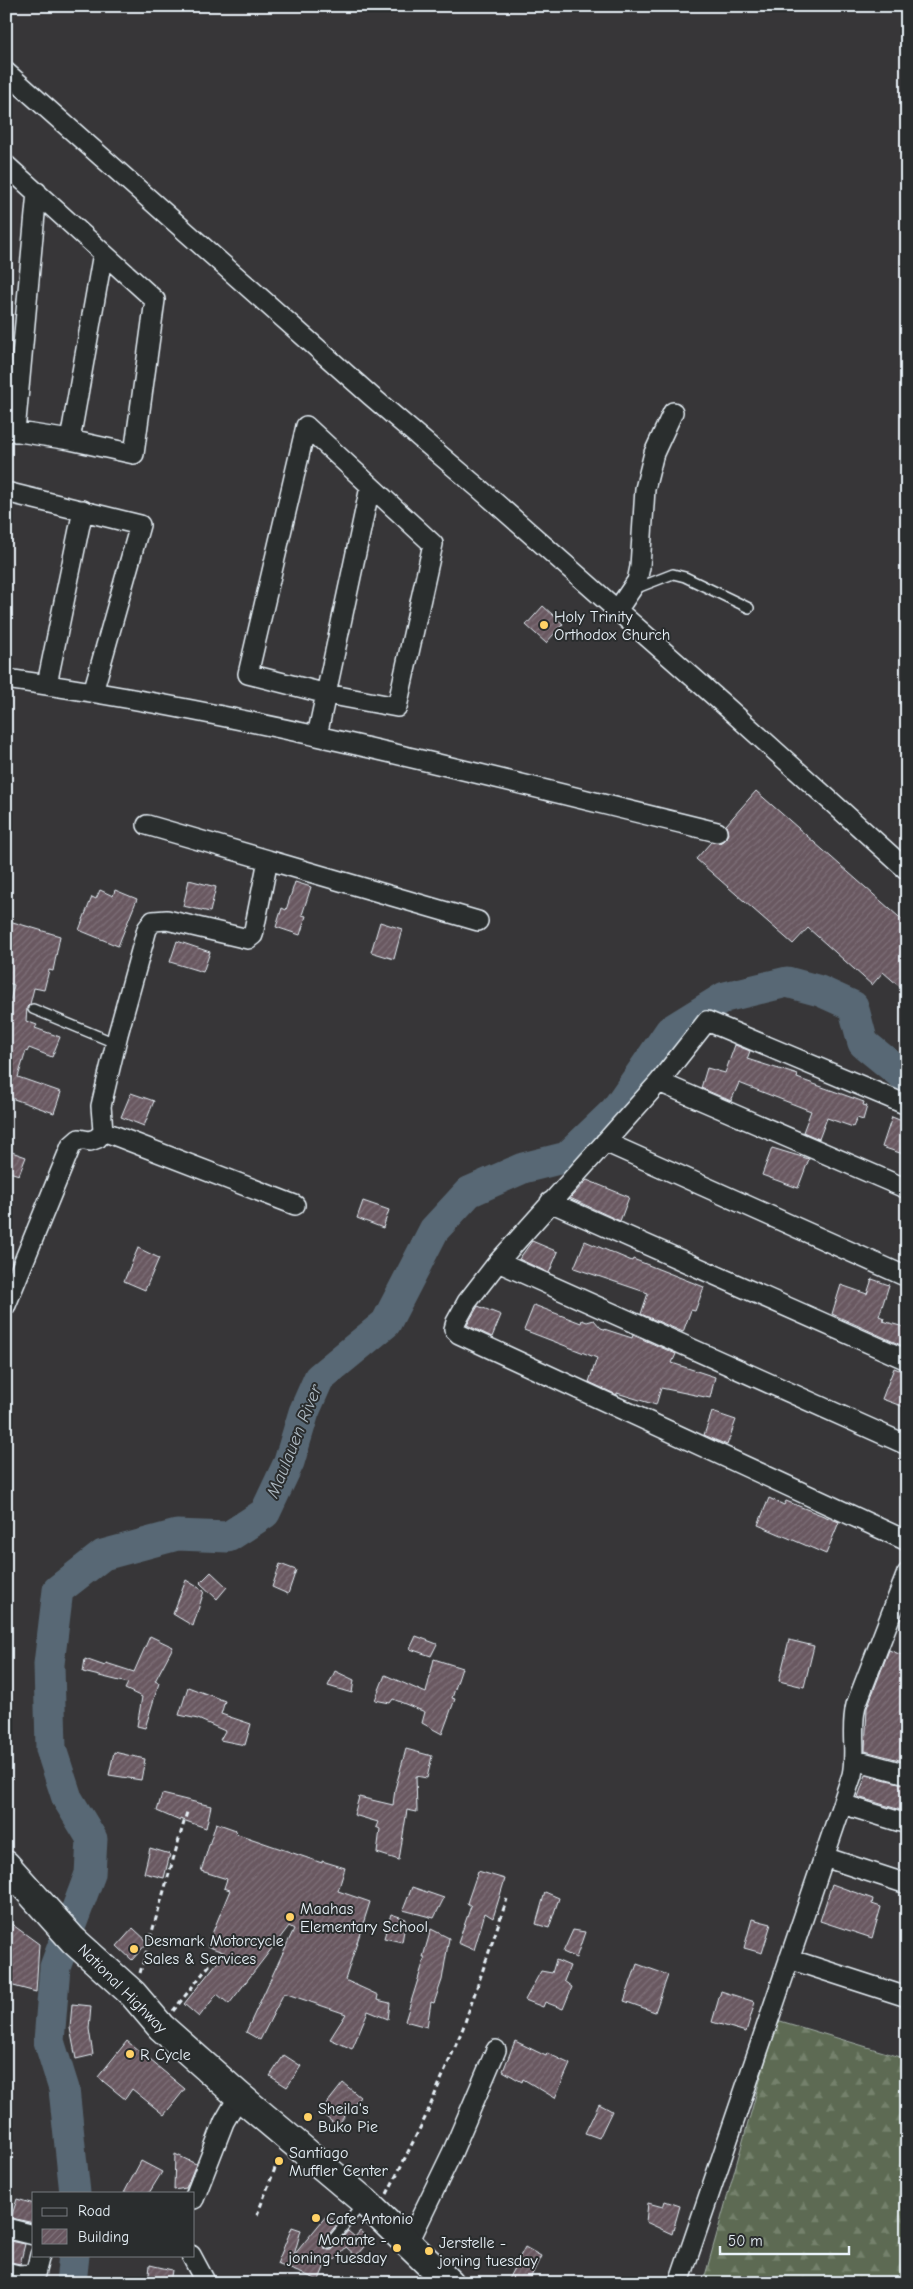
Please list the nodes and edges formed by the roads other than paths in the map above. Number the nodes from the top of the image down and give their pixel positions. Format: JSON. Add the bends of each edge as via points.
{"nodes":[{"id":1,"x":6,"y":72,"type":"edge"},
{"id":2,"x":6,"y":165,"type":"edge"},
{"id":3,"x":37,"y":192,"type":"junction"},
{"id":4,"x":103,"y":253,"type":"junction"},
{"id":5,"x":673,"y":412,"type":"dead end"},
{"id":6,"x":11,"y":431,"type":"edge"},
{"id":7,"x":70,"y":440,"type":"junction"},
{"id":8,"x":370,"y":487,"type":"junction"},
{"id":9,"x":6,"y":492,"type":"edge"},
{"id":10,"x":83,"y":510,"type":"junction"},
{"id":11,"x":632,"y":591,"type":"junction"},
{"id":12,"x":748,"y":608,"type":"dead end"},
{"id":13,"x":616,"y":612,"type":"junction"},
{"id":14,"x":6,"y":679,"type":"edge"},
{"id":15,"x":47,"y":684,"type":"junction"},
{"id":16,"x":93,"y":692,"type":"junction"},
{"id":17,"x":327,"y":694,"type":"junction"},
{"id":18,"x":317,"y":736,"type":"junction"},
{"id":19,"x":147,"y":825,"type":"dead end"},
{"id":20,"x":717,"y":832,"type":"dead end"},
{"id":21,"x":268,"y":860,"type":"junction"},
{"id":22,"x":907,"y":870,"type":"edge"},
{"id":23,"x":478,"y":921,"type":"dead end"},
{"id":24,"x":33,"y":1009,"type":"dead end"},
{"id":25,"x":115,"y":1043,"type":"junction"},
{"id":26,"x":659,"y":1082,"type":"junction"},
{"id":27,"x":907,"y":1105,"type":"edge"},
{"id":28,"x":102,"y":1131,"type":"junction"},
{"id":29,"x":605,"y":1142,"type":"junction"},
{"id":30,"x":907,"y":1189,"type":"edge"},
{"id":31,"x":550,"y":1202,"type":"junction"},
{"id":32,"x":295,"y":1205,"type":"dead end"},
{"id":33,"x":498,"y":1262,"type":"junction"},
{"id":34,"x":907,"y":1277,"type":"edge"},
{"id":35,"x":6,"y":1305,"type":"edge"},
{"id":36,"x":907,"y":1360,"type":"edge"},
{"id":37,"x":907,"y":1446,"type":"edge"},
{"id":38,"x":907,"y":1541,"type":"edge"},
{"id":39,"x":907,"y":1573,"type":"edge"},
{"id":40,"x":855,"y":1760,"type":"junction"},
{"id":41,"x":907,"y":1774,"type":"edge"},
{"id":42,"x":842,"y":1804,"type":"junction"},
{"id":43,"x":907,"y":1824,"type":"edge"},
{"id":44,"x":824,"y":1857,"type":"junction"},
{"id":45,"x":6,"y":1865,"type":"edge"},
{"id":46,"x":907,"y":1884,"type":"edge"},
{"id":47,"x":789,"y":1959,"type":"junction"},
{"id":48,"x":907,"y":1997,"type":"edge"},
{"id":49,"x":496,"y":2050,"type":"dead end"},
{"id":50,"x":239,"y":2096,"type":"junction"},
{"id":51,"x":195,"y":2196,"type":"edge"},
{"id":52,"x":370,"y":2207,"type":"junction"},
{"id":53,"x":6,"y":2228,"type":"edge"},
{"id":54,"x":32,"y":2234,"type":"edge"},
{"id":55,"x":329,"y":2244,"type":"dead end"},
{"id":56,"x":408,"y":2244,"type":"junction"},
{"id":57,"x":40,"y":2256,"type":"edge"},
{"id":58,"x":192,"y":2256,"type":"edge"},
{"id":59,"x":6,"y":2272,"type":"edge"},
{"id":60,"x":445,"y":2282,"type":"edge"},
{"id":61,"x":206,"y":2283,"type":"edge"},
{"id":62,"x":679,"y":2283,"type":"edge"}],
"edges":[{"from":1,"to":13,"type":"street"},
{"from":2,"to":3,"type":"street"},
{"from":3,"to":4,"type":"street"},
{"from":3,"to":6,"type":"street"},
{"from":4,"to":7,"type":"street"},
{"from":4,"to":7,"type":"street","via":[[155,300],[134,454]]},
{"from":5,"to":11,"type":"street","via":[[654,453],[645,489],[640,567]]},
{"from":6,"to":7,"type":"street"},
{"from":8,"to":17,"type":"street"},
{"from":8,"to":17,"type":"street","via":[[433,544],[397,707]]},
{"from":8,"to":17,"type":"street","via":[[306,426],[248,674]]},
{"from":9,"to":10,"type":"street"},
{"from":10,"to":15,"type":"street"},
{"from":10,"to":16,"type":"street","via":[[140,525]]},
{"from":11,"to":12,"type":"lane","via":[[673,574]]},
{"from":11,"to":13,"type":"street"},
{"from":13,"to":22,"type":"street"},
{"from":14,"to":15,"type":"street"},
{"from":15,"to":16,"type":"street"},
{"from":16,"to":18,"type":"street"},
{"from":17,"to":18,"type":"street"},
{"from":18,"to":20,"type":"street"},
{"from":19,"to":21,"type":"street"},
{"from":21,"to":23,"type":"street"},
{"from":21,"to":25,"type":"street","via":[[253,935],[248,939],[154,920],[147,929]]},
{"from":24,"to":25,"type":"lane"},
{"from":25,"to":28,"type":"street","via":[[101,1106]]},
{"from":26,"to":27,"type":"street","via":[[707,1021]]},
{"from":26,"to":29,"type":"street"},
{"from":26,"to":30,"type":"street"},
{"from":28,"to":32,"type":"street"},
{"from":28,"to":35,"type":"street","via":[[98,1138],[90,1141],[79,1139],[71,1146]]},
{"from":29,"to":31,"type":"street"},
{"from":29,"to":34,"type":"street"},
{"from":31,"to":33,"type":"street"},
{"from":31,"to":36,"type":"street"},
{"from":33,"to":37,"type":"street"},
{"from":33,"to":38,"type":"street","via":[[456,1322],[454,1329],[459,1334]]},
{"from":39,"to":40,"type":"street","via":[[856,1705],[852,1732]]},
{"from":40,"to":41,"type":"street"},
{"from":40,"to":42,"type":"street"},
{"from":42,"to":43,"type":"street"},
{"from":42,"to":44,"type":"street"},
{"from":44,"to":46,"type":"street"},
{"from":44,"to":47,"type":"street"},
{"from":45,"to":50,"type":"main road","name":"National Highway","via":[[73,1940],[133,1994],[161,2027]]},
{"from":47,"to":48,"type":"street"},
{"from":47,"to":62,"type":"street"},
{"from":49,"to":56,"type":"street"},
{"from":50,"to":51,"type":"street","via":[[224,2122]]},
{"from":50,"to":52,"type":"main road","name":"National Highway"},
{"from":52,"to":55,"type":"lane"},
{"from":52,"to":56,"type":"main road","name":"National Highway"},
{"from":53,"to":54,"type":"street"},
{"from":56,"to":60,"type":"main road","name":"National Highway"},
{"from":57,"to":59,"type":"street","via":[[35,2274]]},
{"from":58,"to":61,"type":"street"}]}
